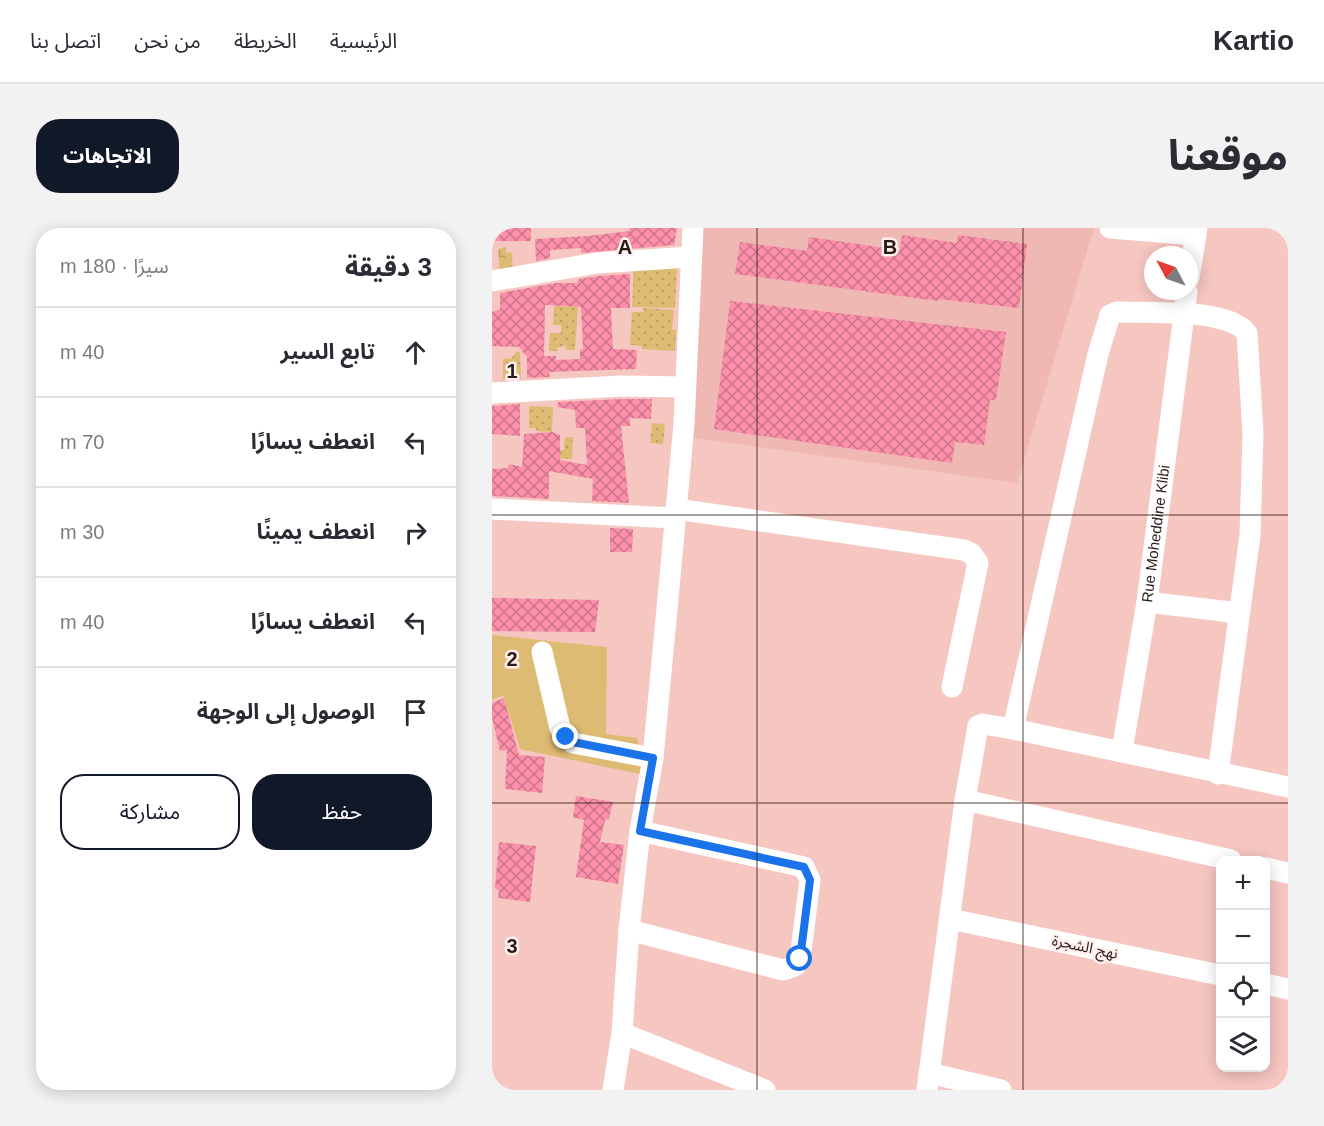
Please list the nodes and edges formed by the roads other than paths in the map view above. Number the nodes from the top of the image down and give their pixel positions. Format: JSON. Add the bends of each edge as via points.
{"nodes":[{"id":1,"x":693,"y":228,"type":"edge"},
{"id":2,"x":1110,"y":228,"type":"edge"},
{"id":3,"x":1196,"y":232,"type":"edge"},
{"id":4,"x":691,"y":257,"type":"junction"},
{"id":5,"x":492,"y":281,"type":"edge"},
{"id":6,"x":1185,"y":300,"type":"edge"},
{"id":7,"x":1183,"y":314,"type":"junction"},
{"id":8,"x":685,"y":387,"type":"junction"},
{"id":9,"x":492,"y":393,"type":"edge"},
{"id":10,"x":492,"y":509,"type":"edge"},
{"id":11,"x":676,"y":514,"type":"junction"},
{"id":12,"x":1147,"y":602,"type":"junction"},
{"id":13,"x":1239,"y":613,"type":"junction"},
{"id":14,"x":542,"y":652,"type":"dead end"},
{"id":15,"x":952,"y":687,"type":"dead end"},
{"id":16,"x":1013,"y":729,"type":"junction"},
{"id":17,"x":1122,"y":751,"type":"junction"},
{"id":18,"x":653,"y":758,"type":"junction"},
{"id":19,"x":1218,"y":774,"type":"junction"},
{"id":20,"x":1288,"y":787,"type":"edge"},
{"id":21,"x":965,"y":800,"type":"junction"},
{"id":22,"x":640,"y":831,"type":"junction"},
{"id":23,"x":1216,"y":858,"type":"edge"},
{"id":24,"x":1270,"y":869,"type":"edge"},
{"id":25,"x":1288,"y":873,"type":"edge"},
{"id":26,"x":950,"y":919,"type":"junction"},
{"id":27,"x":629,"y":930,"type":"junction"},
{"id":28,"x":1216,"y":974,"type":"edge"},
{"id":29,"x":1270,"y":985,"type":"edge"},
{"id":30,"x":1288,"y":989,"type":"edge"},
{"id":31,"x":622,"y":1034,"type":"junction"},
{"id":32,"x":928,"y":1082,"type":"edge"},
{"id":33,"x":612,"y":1090,"type":"edge"},
{"id":34,"x":765,"y":1090,"type":"edge"},
{"id":35,"x":1001,"y":1090,"type":"edge"}],
"edges":[{"from":1,"to":4,"type":"street"},
{"from":2,"to":3,"type":"street"},
{"from":4,"to":5,"type":"street","via":[[597,263]]},
{"from":4,"to":8,"type":"street"},
{"from":6,"to":7,"type":"street","name":"Rue Moheddine Klibi"},
{"from":7,"to":12,"type":"street","name":"Rue Moheddine Klibi"},
{"from":7,"to":13,"type":"street","via":[[1225,320],[1240,325],[1247,333],[1252,506]]},
{"from":7,"to":16,"type":"street","via":[[1110,315]]},
{"from":8,"to":9,"type":"street"},
{"from":8,"to":11,"type":"street"},
{"from":10,"to":11,"type":"street"},
{"from":11,"to":15,"type":"street","via":[[972,554],[978,563]]},
{"from":11,"to":18,"type":"street"},
{"from":12,"to":13,"type":"street"},
{"from":12,"to":17,"type":"street","name":"Rue Moheddine Klibi"},
{"from":13,"to":19,"type":"street"},
{"from":14,"to":18,"type":"street","via":[[560,728],[566,737],[573,742]]},
{"from":16,"to":17,"type":"street"},
{"from":16,"to":21,"type":"street","via":[[983,723],[976,729]]},
{"from":17,"to":19,"type":"street"},
{"from":18,"to":22,"type":"street"},
{"from":19,"to":20,"type":"street"},
{"from":21,"to":23,"type":"street"},
{"from":21,"to":26,"type":"street"},
{"from":22,"to":27,"type":"street"},
{"from":22,"to":27,"type":"street","via":[[804,867],[810,880],[800,959],[795,966],[783,970]]},
{"from":24,"to":25,"type":"street"},
{"from":26,"to":28,"type":"street","name":"نهج الشجرة"},
{"from":26,"to":32,"type":"street"},
{"from":27,"to":31,"type":"street"},
{"from":29,"to":30,"type":"street"},
{"from":31,"to":33,"type":"street"},
{"from":31,"to":34,"type":"street"},
{"from":32,"to":35,"type":"street"}]}
